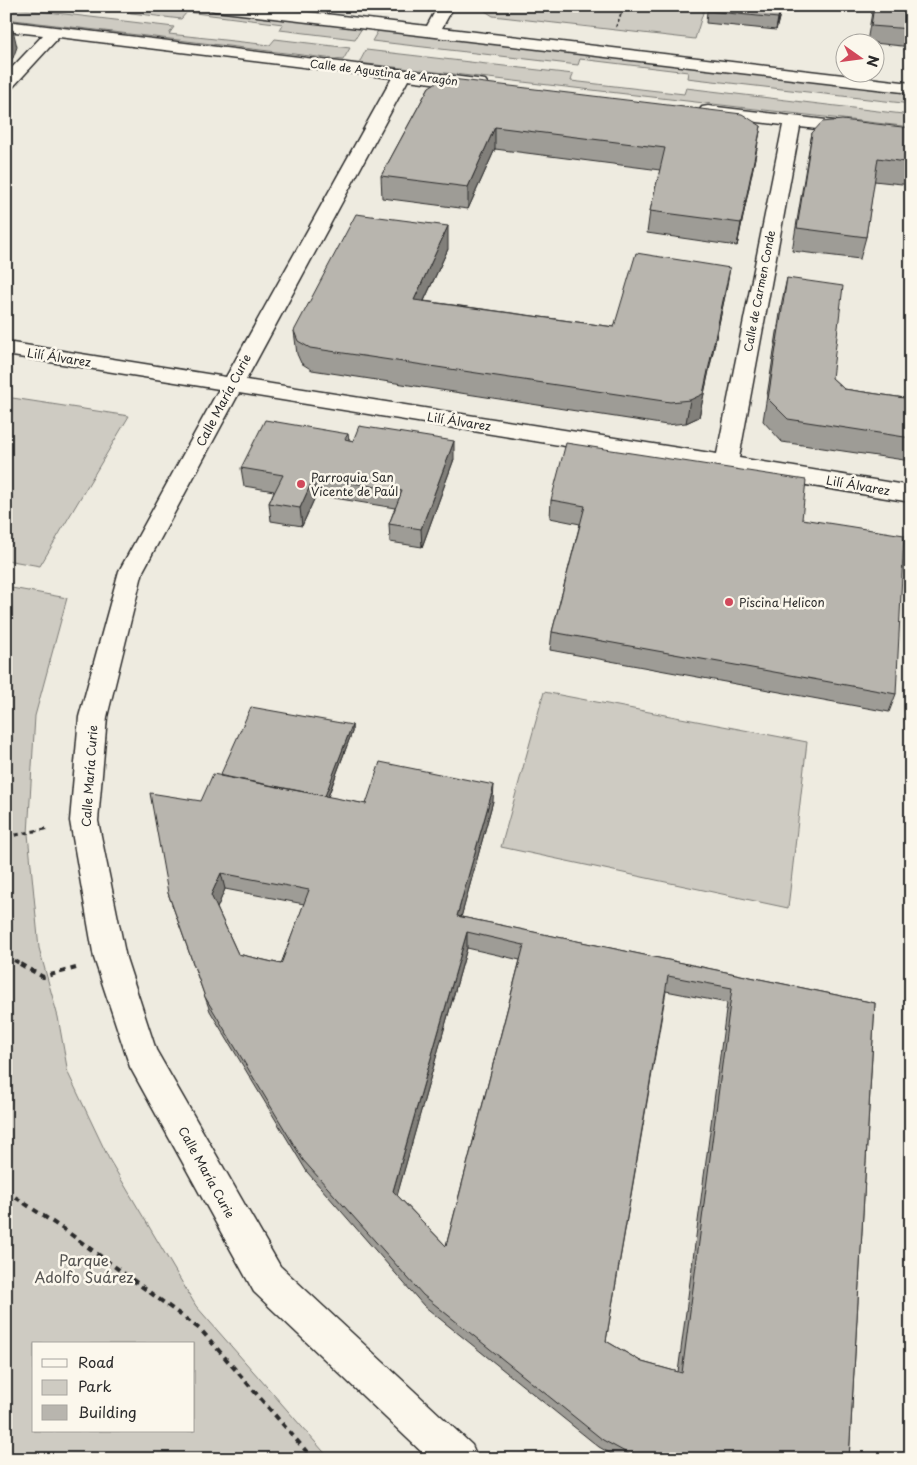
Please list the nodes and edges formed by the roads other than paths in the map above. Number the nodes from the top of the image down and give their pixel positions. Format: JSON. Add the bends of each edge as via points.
{"nodes":[{"id":1,"x":215,"y":6,"type":"edge"},
{"id":2,"x":446,"y":6,"type":"edge"},
{"id":3,"x":6,"y":26,"type":"edge"},
{"id":4,"x":55,"y":32,"type":"junction"},
{"id":5,"x":432,"y":32,"type":"junction"},
{"id":6,"x":402,"y":75,"type":"junction"},
{"id":7,"x":6,"y":84,"type":"edge"},
{"id":8,"x":500,"y":86,"type":"edge"},
{"id":9,"x":911,"y":88,"type":"edge"},
{"id":10,"x":695,"y":109,"type":"edge"},
{"id":11,"x":792,"y":120,"type":"junction"},
{"id":12,"x":911,"y":135,"type":"edge"},
{"id":13,"x":6,"y":348,"type":"edge"},
{"id":14,"x":230,"y":385,"type":"junction"},
{"id":15,"x":727,"y":462,"type":"junction"},
{"id":16,"x":911,"y":494,"type":"edge"},
{"id":17,"x":458,"y":1459,"type":"edge"}],
"edges":[{"from":1,"to":5,"type":"street"},
{"from":2,"to":5,"type":"street"},
{"from":3,"to":4,"type":"street","name":"Calle de Agustina de Aragón"},
{"from":4,"to":6,"type":"street","name":"Calle de Agustina de Aragón"},
{"from":4,"to":7,"type":"street"},
{"from":5,"to":9,"type":"street"},
{"from":6,"to":8,"type":"street","name":"Calle de Agustina de Aragón"},
{"from":6,"to":14,"type":"street","name":"Calle María Curie"},
{"from":10,"to":11,"type":"street"},
{"from":11,"to":12,"type":"street"},
{"from":11,"to":15,"type":"street","name":"Calle de Carmen Conde"},
{"from":13,"to":14,"type":"street","name":"Lilí Álvarez"},
{"from":14,"to":15,"type":"street","name":"Lilí Álvarez"},
{"from":14,"to":17,"type":"street","name":"Calle María Curie","via":[[130,571],[93,717],[84,821],[110,958],[142,1056],[267,1279]]},
{"from":15,"to":16,"type":"street","name":"Lilí Álvarez"}]}
